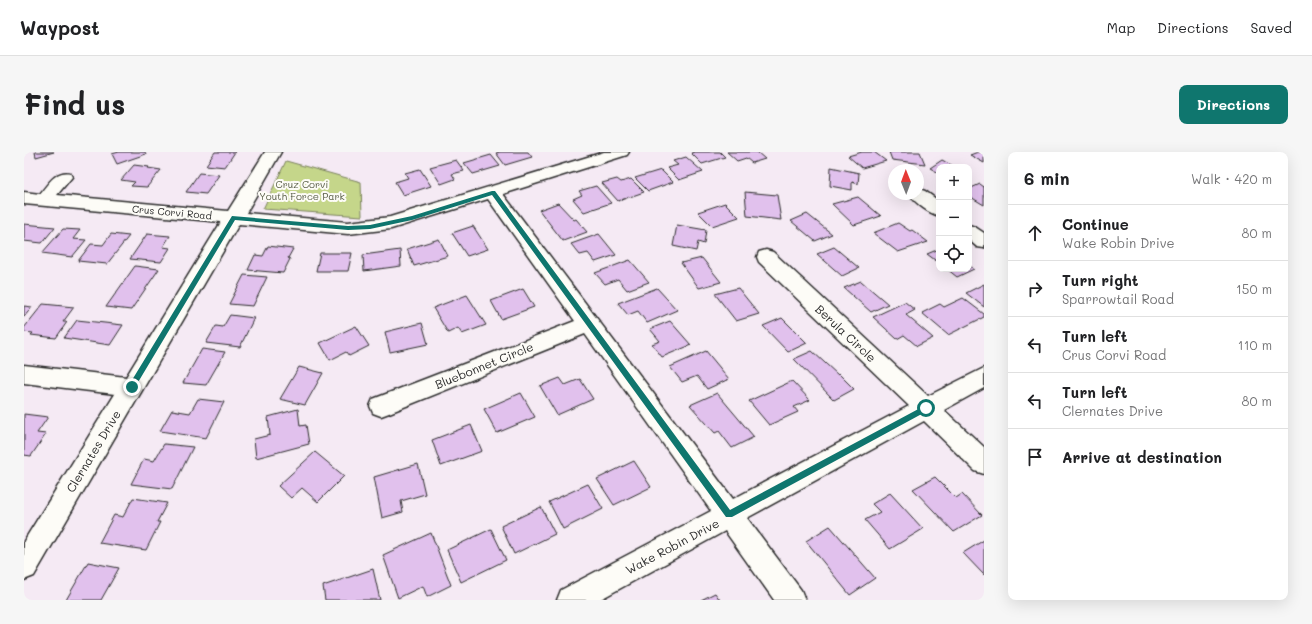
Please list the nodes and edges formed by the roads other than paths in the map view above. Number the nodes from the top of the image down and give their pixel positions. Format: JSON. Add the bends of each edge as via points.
{"nodes":[{"id":1,"x":273,"y":152,"type":"edge"},
{"id":2,"x":621,"y":152,"type":"edge"},
{"id":3,"x":64,"y":177,"type":"dead end"},
{"id":4,"x":493,"y":192,"type":"junction"},
{"id":5,"x":24,"y":198,"type":"edge"},
{"id":6,"x":924,"y":199,"type":"edge"},
{"id":7,"x":44,"y":200,"type":"junction"},
{"id":8,"x":936,"y":208,"type":"edge"},
{"id":9,"x":234,"y":218,"type":"junction"},
{"id":10,"x":972,"y":233,"type":"edge"},
{"id":11,"x":984,"y":242,"type":"edge"},
{"id":12,"x":766,"y":257,"type":"dead end"},
{"id":13,"x":588,"y":324,"type":"junction"},
{"id":14,"x":24,"y":374,"type":"edge"},
{"id":15,"x":984,"y":377,"type":"edge"},
{"id":16,"x":132,"y":387,"type":"junction"},
{"id":17,"x":381,"y":406,"type":"dead end"},
{"id":18,"x":926,"y":408,"type":"junction"},
{"id":19,"x":984,"y":464,"type":"edge"},
{"id":20,"x":729,"y":515,"type":"junction"},
{"id":21,"x":24,"y":566,"type":"edge"},
{"id":22,"x":571,"y":600,"type":"edge"},
{"id":23,"x":791,"y":600,"type":"edge"}],
"edges":[{"from":1,"to":9,"type":"street","name":"Clernates Drive"},
{"from":2,"to":4,"type":"street","name":"Crus Corvi Road"},
{"from":3,"to":7,"type":"street"},
{"from":4,"to":9,"type":"street","name":"Crus Corvi Road","via":[[412,218],[370,227],[348,228]]},
{"from":4,"to":13,"type":"street"},
{"from":5,"to":7,"type":"street","name":"Crus Corvi Road"},
{"from":6,"to":8,"type":"street"},
{"from":7,"to":9,"type":"street","name":"Crus Corvi Road"},
{"from":9,"to":16,"type":"street","name":"Clernates Drive"},
{"from":10,"to":11,"type":"street"},
{"from":12,"to":18,"type":"street","name":"Berula Circle"},
{"from":13,"to":17,"type":"street","name":"Bluebonnet Circle"},
{"from":13,"to":20,"type":"street"},
{"from":14,"to":16,"type":"street"},
{"from":15,"to":18,"type":"street","name":"Wake Robin Drive"},
{"from":16,"to":21,"type":"street","name":"Clernates Drive"},
{"from":18,"to":19,"type":"street","name":"Berula Circle"},
{"from":18,"to":20,"type":"street","name":"Wake Robin Drive"},
{"from":20,"to":22,"type":"street","name":"Wake Robin Drive"},
{"from":20,"to":23,"type":"street"}]}
